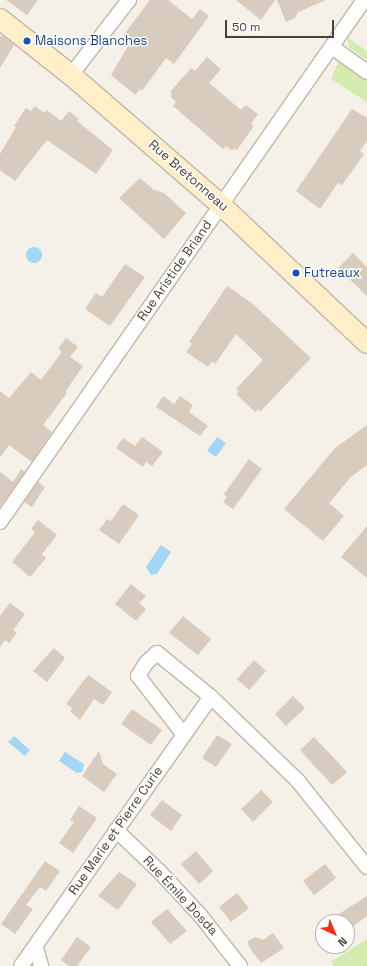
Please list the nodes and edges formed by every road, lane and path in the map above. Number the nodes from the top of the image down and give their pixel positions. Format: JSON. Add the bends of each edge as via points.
{"nodes":[{"id":1,"x":129,"y":0,"type":"edge"},
{"id":2,"x":364,"y":0,"type":"edge"},
{"id":3,"x":0,"y":19,"type":"edge"},
{"id":4,"x":332,"y":47,"type":"junction"},
{"id":5,"x":367,"y":72,"type":"edge"},
{"id":6,"x":72,"y":75,"type":"junction"},
{"id":7,"x":221,"y":205,"type":"junction"},
{"id":8,"x":367,"y":342,"type":"edge"},
{"id":9,"x":0,"y":522,"type":"edge"},
{"id":10,"x":211,"y":697,"type":"junction"},
{"id":11,"x":184,"y":735,"type":"junction"},
{"id":12,"x":116,"y":830,"type":"junction"},
{"id":13,"x":367,"y":867,"type":"edge"},
{"id":14,"x":36,"y":948,"type":"junction"},
{"id":15,"x":21,"y":966,"type":"edge"},
{"id":16,"x":41,"y":966,"type":"edge"},
{"id":17,"x":240,"y":966,"type":"edge"}],
"edges":[{"from":1,"to":6,"type":"street"},
{"from":2,"to":4,"type":"street","name":"Rue Aristide Briand"},
{"from":3,"to":6,"type":"street","name":"Rue Bretonneau"},
{"from":4,"to":5,"type":"street"},
{"from":4,"to":7,"type":"street","name":"Rue Aristide Briand"},
{"from":6,"to":7,"type":"street","name":"Rue Bretonneau"},
{"from":7,"to":8,"type":"street","name":"Rue Bretonneau"},
{"from":7,"to":9,"type":"street","name":"Rue Aristide Briand"},
{"from":10,"to":11,"type":"street","name":"Rue Marie et Pierre Curie"},
{"from":10,"to":11,"type":"street","via":[[157,653],[146,663],[138,676]]},
{"from":10,"to":13,"type":"street","via":[[298,781]]},
{"from":11,"to":12,"type":"street","name":"Rue Marie et Pierre Curie"},
{"from":12,"to":14,"type":"street","name":"Rue Marie et Pierre Curie"},
{"from":12,"to":17,"type":"street","name":"Rue Émile Dosda","via":[[195,910]]},
{"from":14,"to":15,"type":"street","name":"Rue Marie et Pierre Curie"},
{"from":14,"to":16,"type":"street"}]}
